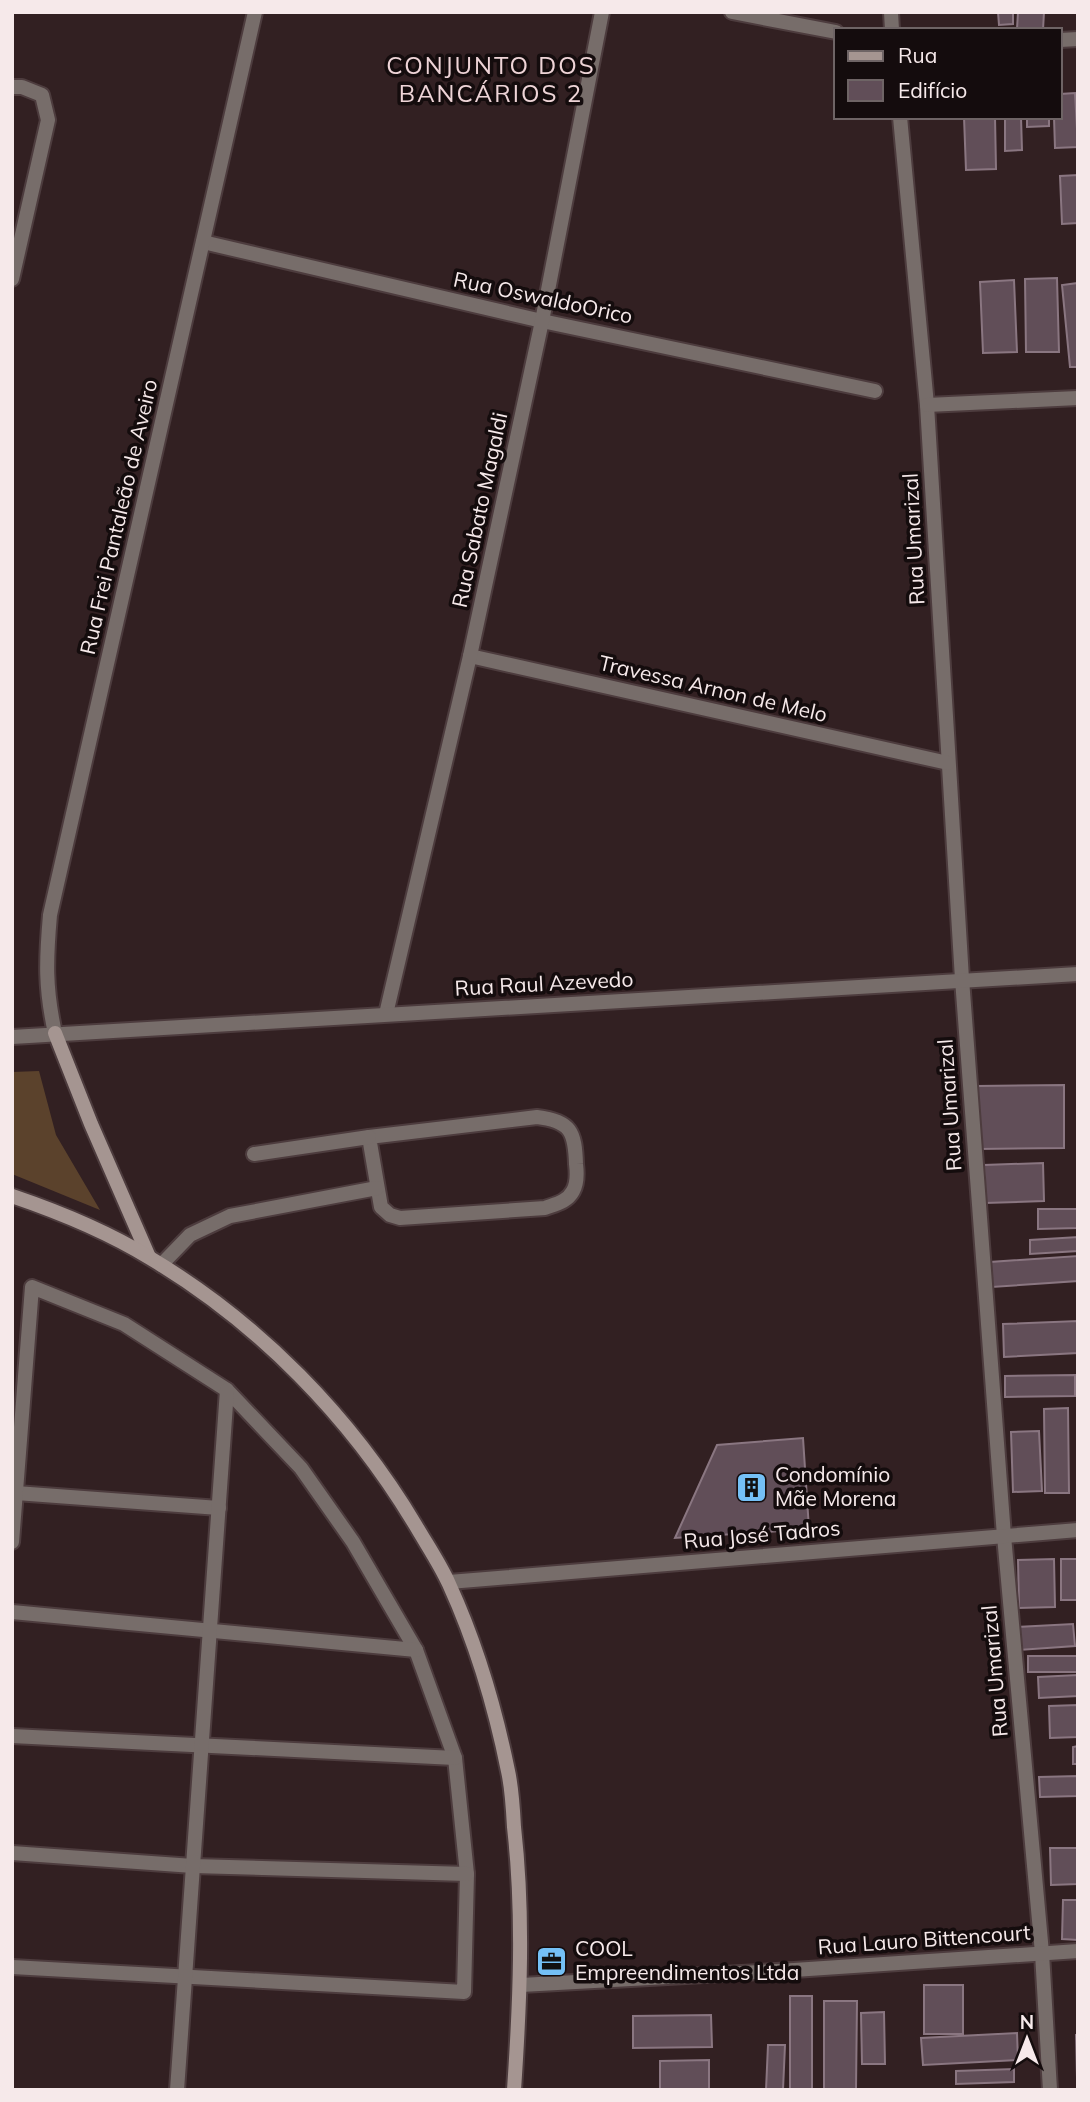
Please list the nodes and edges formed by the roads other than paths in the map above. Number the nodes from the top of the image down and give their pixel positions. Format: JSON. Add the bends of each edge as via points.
{"nodes":[{"id":1,"x":255,"y":12,"type":"edge"},
{"id":2,"x":602,"y":12,"type":"edge"},
{"id":3,"x":732,"y":12,"type":"edge"},
{"id":4,"x":834,"y":32,"type":"edge"},
{"id":5,"x":17,"y":87,"type":"edge"},
{"id":6,"x":900,"y":119,"type":"edge"},
{"id":7,"x":203,"y":242,"type":"junction"},
{"id":8,"x":12,"y":279,"type":"edge"},
{"id":9,"x":542,"y":321,"type":"junction"},
{"id":10,"x":875,"y":391,"type":"dead end"},
{"id":11,"x":1078,"y":398,"type":"edge"},
{"id":12,"x":927,"y":405,"type":"junction"},
{"id":13,"x":470,"y":656,"type":"junction"},
{"id":14,"x":948,"y":763,"type":"junction"},
{"id":15,"x":1078,"y":974,"type":"edge"},
{"id":16,"x":962,"y":979,"type":"junction"},
{"id":17,"x":386,"y":1014,"type":"junction"},
{"id":18,"x":55,"y":1033,"type":"junction"},
{"id":19,"x":12,"y":1037,"type":"edge"},
{"id":20,"x":369,"y":1137,"type":"junction"},
{"id":21,"x":254,"y":1154,"type":"dead end"},
{"id":22,"x":377,"y":1188,"type":"junction"},
{"id":23,"x":12,"y":1196,"type":"edge"},
{"id":24,"x":155,"y":1261,"type":"junction"},
{"id":25,"x":227,"y":1390,"type":"junction"},
{"id":26,"x":16,"y":1493,"type":"junction"},
{"id":27,"x":219,"y":1508,"type":"junction"},
{"id":28,"x":1078,"y":1530,"type":"edge"},
{"id":29,"x":1004,"y":1536,"type":"junction"},
{"id":30,"x":12,"y":1542,"type":"edge"},
{"id":31,"x":449,"y":1582,"type":"junction"},
{"id":32,"x":12,"y":1612,"type":"edge"},
{"id":33,"x":210,"y":1630,"type":"junction"},
{"id":34,"x":416,"y":1650,"type":"junction"},
{"id":35,"x":12,"y":1736,"type":"edge"},
{"id":36,"x":202,"y":1747,"type":"junction"},
{"id":37,"x":455,"y":1758,"type":"junction"},
{"id":38,"x":12,"y":1853,"type":"edge"},
{"id":39,"x":193,"y":1866,"type":"junction"},
{"id":40,"x":467,"y":1874,"type":"junction"},
{"id":41,"x":1078,"y":1951,"type":"edge"},
{"id":42,"x":1042,"y":1953,"type":"junction"},
{"id":43,"x":12,"y":1967,"type":"edge"},
{"id":44,"x":185,"y":1976,"type":"junction"},
{"id":45,"x":521,"y":1985,"type":"junction"},
{"id":46,"x":177,"y":2090,"type":"edge"},
{"id":47,"x":514,"y":2090,"type":"edge"},
{"id":48,"x":1050,"y":2090,"type":"edge"}],
"edges":[{"from":1,"to":7,"type":"street","name":"Rua Frei Pantaleão de Aveiro"},
{"from":2,"to":9,"type":"street","name":"Rua Sabato Magaldi"},
{"from":3,"to":4,"type":"street"},
{"from":5,"to":8,"type":"street","via":[[42,95],[48,120]]},
{"from":6,"to":12,"type":"street","name":"Rua Umarizal"},
{"from":7,"to":9,"type":"street","name":"Rua OswaldoOrico"},
{"from":7,"to":18,"type":"street","name":"Rua Frei Pantaleão de Aveiro","via":[[50,915],[47,996]]},
{"from":9,"to":10,"type":"street","name":"Rua OswaldoOrico"},
{"from":9,"to":13,"type":"street","name":"Rua Sabato Magaldi"},
{"from":11,"to":12,"type":"street"},
{"from":12,"to":14,"type":"street","name":"Rua Umarizal"},
{"from":13,"to":14,"type":"street","name":"Travessa Arnon de Melo"},
{"from":13,"to":17,"type":"street","name":"Rua Sabato Magaldi"},
{"from":14,"to":16,"type":"street","name":"Rua Umarizal"},
{"from":15,"to":16,"type":"street","name":"Rua Raul Azevedo"},
{"from":16,"to":17,"type":"street","name":"Rua Raul Azevedo"},
{"from":16,"to":29,"type":"street","name":"Rua Umarizal"},
{"from":17,"to":18,"type":"street","name":"Rua Raul Azevedo"},
{"from":18,"to":19,"type":"street","name":"Rua Raul Azevedo"},
{"from":18,"to":24,"type":"street","via":[[91,1124]]},
{"from":20,"to":21,"type":"street"},
{"from":20,"to":22,"type":"street"},
{"from":20,"to":22,"type":"street","via":[[537,1117],[567,1127],[576,1141],[573,1190],[562,1202],[545,1208],[400,1218],[381,1207]]},
{"from":22,"to":24,"type":"street","via":[[230,1216],[190,1235]]},
{"from":23,"to":24,"type":"street","via":[[91,1228]]},
{"from":24,"to":31,"type":"street","via":[[237,1319],[321,1397],[396,1493]]},
{"from":25,"to":26,"type":"street","via":[[124,1324],[32,1287]]},
{"from":25,"to":27,"type":"street"},
{"from":25,"to":34,"type":"street","via":[[301,1468],[352,1542]]},
{"from":26,"to":27,"type":"street"},
{"from":26,"to":30,"type":"street"},
{"from":27,"to":33,"type":"street"},
{"from":28,"to":29,"type":"street","name":"Rua José Tadros"},
{"from":29,"to":31,"type":"street","name":"Rua José Tadros"},
{"from":29,"to":42,"type":"street","name":"Rua Umarizal"},
{"from":31,"to":45,"type":"street","via":[[483,1672],[509,1773],[520,1875]]},
{"from":32,"to":33,"type":"street"},
{"from":33,"to":34,"type":"street"},
{"from":33,"to":36,"type":"street"},
{"from":34,"to":37,"type":"street"},
{"from":35,"to":36,"type":"street"},
{"from":36,"to":37,"type":"street"},
{"from":36,"to":39,"type":"street"},
{"from":37,"to":40,"type":"street"},
{"from":38,"to":39,"type":"street"},
{"from":39,"to":40,"type":"street"},
{"from":39,"to":44,"type":"street"},
{"from":40,"to":44,"type":"street","via":[[464,1992]]},
{"from":41,"to":42,"type":"street","name":"Rua Lauro Bittencourt"},
{"from":42,"to":45,"type":"street","name":"Rua Lauro Bittencourt"},
{"from":42,"to":48,"type":"street","name":"Rua Umarizal"},
{"from":43,"to":44,"type":"street"},
{"from":44,"to":46,"type":"street"},
{"from":45,"to":47,"type":"street"}]}
